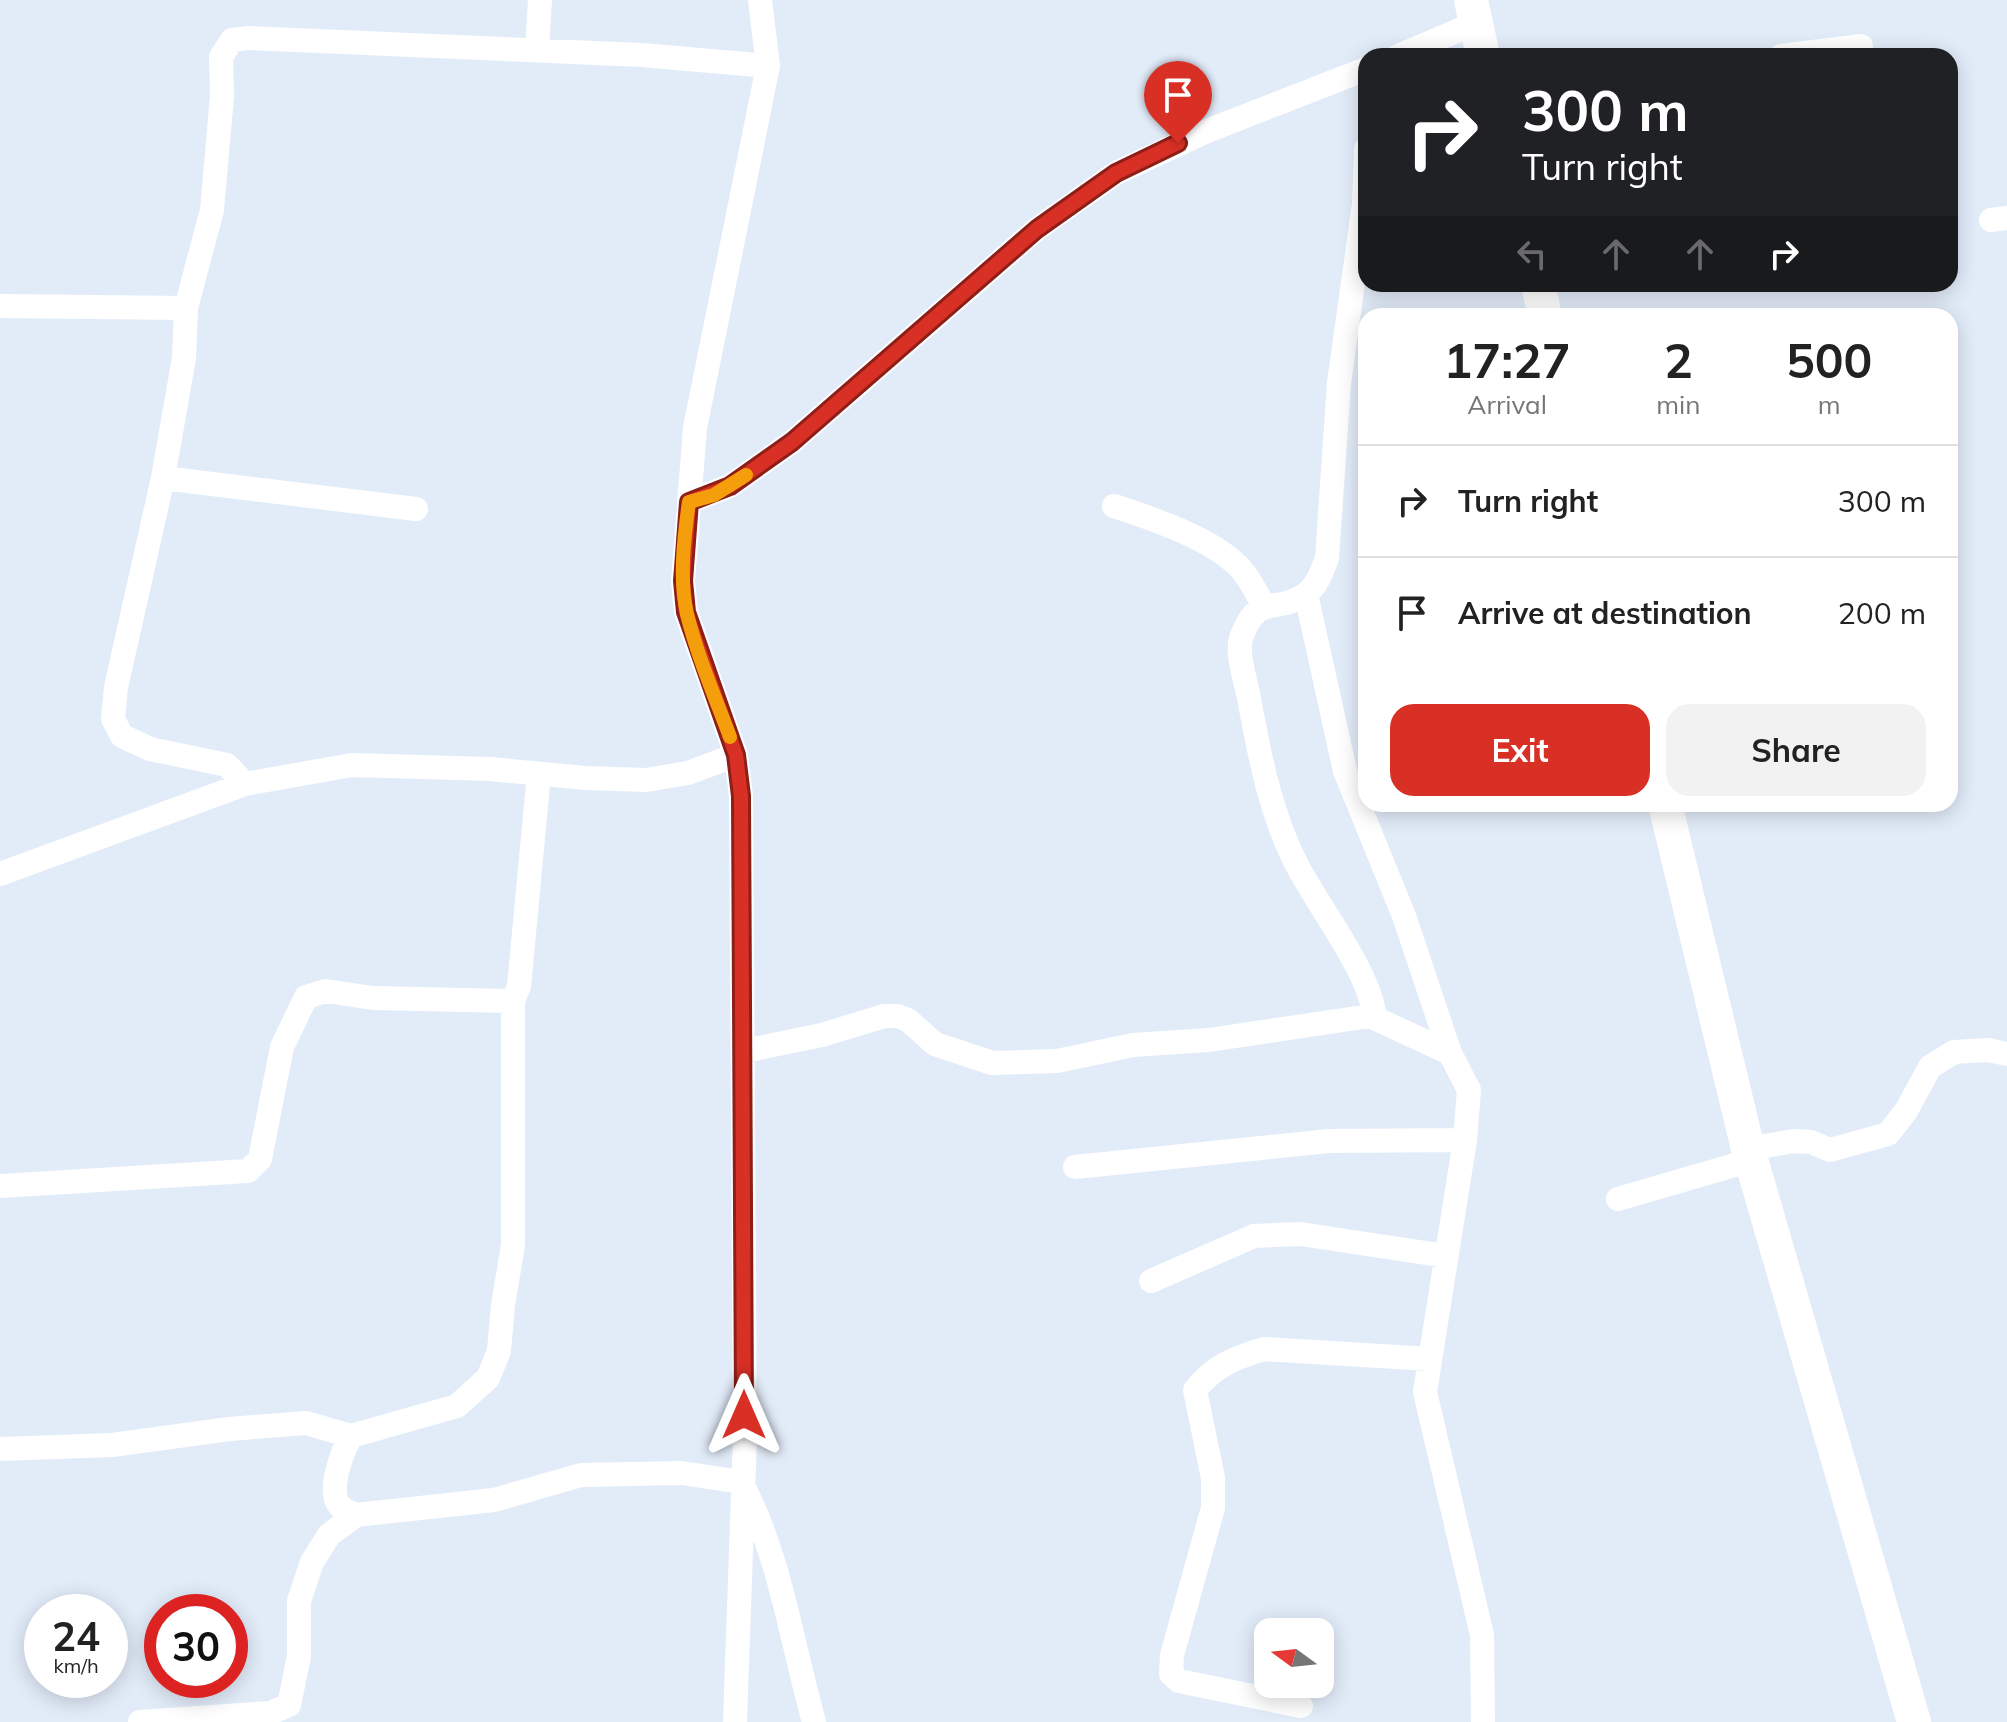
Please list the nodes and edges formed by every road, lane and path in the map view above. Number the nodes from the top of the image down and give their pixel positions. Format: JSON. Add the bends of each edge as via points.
{"nodes":[{"id":1,"x":540,"y":0,"type":"edge"},
{"id":2,"x":760,"y":0,"type":"edge"},
{"id":3,"x":1474,"y":11,"type":"edge"},
{"id":4,"x":1861,"y":46,"type":"dead end"},
{"id":5,"x":1412,"y":48,"type":"edge"},
{"id":6,"x":1481,"y":48,"type":"edge"},
{"id":7,"x":1845,"y":48,"type":"edge"},
{"id":8,"x":537,"y":50,"type":"junction"},
{"id":9,"x":768,"y":66,"type":"junction"},
{"id":10,"x":1358,"y":72,"type":"edge"},
{"id":11,"x":1358,"y":247,"type":"edge"},
{"id":12,"x":0,"y":306,"type":"edge"},
{"id":13,"x":186,"y":308,"type":"junction"},
{"id":14,"x":163,"y":478,"type":"junction"},
{"id":15,"x":689,"y":502,"type":"junction"},
{"id":16,"x":1114,"y":506,"type":"dead end"},
{"id":17,"x":416,"y":509,"type":"dead end"},
{"id":18,"x":1306,"y":594,"type":"junction"},
{"id":19,"x":1264,"y":606,"type":"junction"},
{"id":20,"x":736,"y":755,"type":"junction"},
{"id":21,"x":539,"y":774,"type":"junction"},
{"id":22,"x":245,"y":784,"type":"junction"},
{"id":23,"x":1358,"y":803,"type":"edge"},
{"id":24,"x":1362,"y":812,"type":"edge"},
{"id":25,"x":1667,"y":812,"type":"edge"},
{"id":26,"x":0,"y":874,"type":"edge"},
{"id":27,"x":513,"y":1001,"type":"junction"},
{"id":28,"x":1370,"y":1016,"type":"junction"},
{"id":29,"x":744,"y":1051,"type":"junction"},
{"id":30,"x":1450,"y":1053,"type":"junction"},
{"id":31,"x":2007,"y":1054,"type":"edge"},
{"id":32,"x":1465,"y":1140,"type":"junction"},
{"id":33,"x":1750,"y":1154,"type":"junction"},
{"id":34,"x":1075,"y":1167,"type":"dead end"},
{"id":35,"x":0,"y":1186,"type":"edge"},
{"id":36,"x":1618,"y":1199,"type":"dead end"},
{"id":37,"x":1446,"y":1256,"type":"junction"},
{"id":38,"x":1151,"y":1281,"type":"dead end"},
{"id":39,"x":1430,"y":1359,"type":"junction"},
{"id":40,"x":351,"y":1436,"type":"junction"},
{"id":41,"x":0,"y":1449,"type":"edge"},
{"id":42,"x":741,"y":1482,"type":"junction"},
{"id":43,"x":356,"y":1515,"type":"junction"},
{"id":44,"x":1301,"y":1706,"type":"dead end"},
{"id":45,"x":140,"y":1722,"type":"edge"},
{"id":46,"x":735,"y":1722,"type":"edge"},
{"id":47,"x":814,"y":1722,"type":"edge"},
{"id":48,"x":1483,"y":1722,"type":"edge"},
{"id":49,"x":1914,"y":1722,"type":"edge"}],
"edges":[{"from":1,"to":8,"type":"street"},
{"from":2,"to":9,"type":"street"},
{"from":3,"to":5,"type":"street"},
{"from":3,"to":6,"type":"main road"},
{"from":4,"to":7,"type":"street"},
{"from":8,"to":9,"type":"street"},
{"from":8,"to":13,"type":"street","via":[[232,40],[221,57],[212,210]]},
{"from":9,"to":15,"type":"street","via":[[695,428]]},
{"from":10,"to":15,"type":"street","via":[[1116,173],[1037,229],[792,442],[730,486]]},
{"from":11,"to":18,"type":"street","via":[[1339,383],[1327,558],[1319,580]]},
{"from":12,"to":13,"type":"street"},
{"from":13,"to":14,"type":"street","via":[[184,358]]},
{"from":14,"to":17,"type":"street"},
{"from":14,"to":22,"type":"street","via":[[113,719],[122,736],[150,749],[227,765]]},
{"from":15,"to":20,"type":"street","via":[[686,612]]},
{"from":16,"to":19,"type":"street","via":[[1170,524],[1207,545],[1241,568]]},
{"from":18,"to":19,"type":"street"},
{"from":18,"to":23,"type":"street","via":[[1345,771]]},
{"from":19,"to":28,"type":"street","via":[[1250,617],[1240,643],[1268,788],[1297,865],[1373,1004]]},
{"from":20,"to":21,"type":"street","via":[[688,773],[646,780]]},
{"from":20,"to":29,"type":"street"},
{"from":21,"to":22,"type":"street","via":[[352,765]]},
{"from":21,"to":27,"type":"street","via":[[519,986]]},
{"from":22,"to":26,"type":"street"},
{"from":24,"to":30,"type":"street"},
{"from":25,"to":33,"type":"main road"},
{"from":27,"to":35,"type":"street","via":[[373,998],[326,991],[306,997],[282,1047],[260,1159],[248,1171]]},
{"from":27,"to":40,"type":"street","via":[[513,1245],[499,1351],[488,1378],[457,1406]]},
{"from":28,"to":29,"type":"street","via":[[1209,1040],[1133,1045],[1057,1061],[992,1063],[935,1044],[897,1016]]},
{"from":28,"to":30,"type":"street"},
{"from":29,"to":42,"type":"street"},
{"from":30,"to":32,"type":"street","via":[[1469,1090]]},
{"from":31,"to":33,"type":"street","via":[[1954,1052],[1930,1067],[1888,1134],[1830,1150],[1794,1141]]},
{"from":32,"to":34,"type":"street","via":[[1329,1141]]},
{"from":32,"to":37,"type":"street"},
{"from":33,"to":36,"type":"street"},
{"from":33,"to":49,"type":"main road"},
{"from":37,"to":38,"type":"street","via":[[1300,1234],[1254,1236]]},
{"from":37,"to":39,"type":"street"},
{"from":39,"to":44,"type":"street","via":[[1264,1349],[1210,1371],[1195,1390],[1213,1478],[1213,1508],[1171,1674],[1179,1681]]},
{"from":39,"to":48,"type":"street","via":[[1425,1392],[1482,1635]]},
{"from":40,"to":41,"type":"street","via":[[306,1423],[112,1445]]},
{"from":40,"to":43,"type":"street","via":[[340,1454],[335,1495],[339,1506]]},
{"from":42,"to":43,"type":"street","via":[[682,1473],[581,1475],[494,1500]]},
{"from":42,"to":46,"type":"street"},
{"from":42,"to":47,"type":"street","via":[[775,1563]]},
{"from":43,"to":45,"type":"street","via":[[329,1535],[312,1562],[299,1601],[299,1656],[289,1705],[270,1713]]}]}
